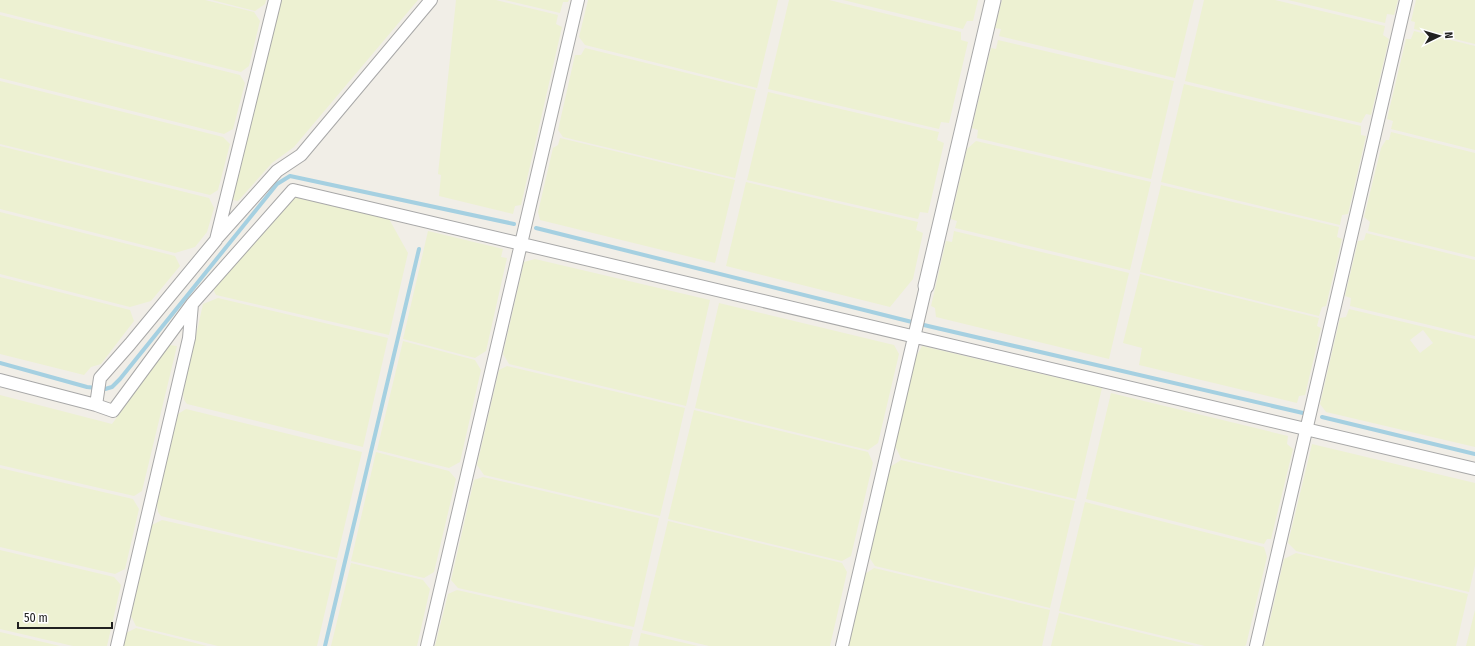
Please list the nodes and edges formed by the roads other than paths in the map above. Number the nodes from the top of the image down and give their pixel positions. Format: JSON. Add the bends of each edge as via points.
{"nodes":[{"id":1,"x":275,"y":0,"type":"edge"},
{"id":2,"x":431,"y":0,"type":"edge"},
{"id":3,"x":578,"y":0,"type":"edge"},
{"id":4,"x":993,"y":0,"type":"edge"},
{"id":5,"x":1406,"y":0,"type":"edge"},
{"id":6,"x":216,"y":240,"type":"junction"},
{"id":7,"x":520,"y":244,"type":"junction"},
{"id":8,"x":926,"y":286,"type":"joint"},
{"id":9,"x":192,"y":304,"type":"junction"},
{"id":10,"x":915,"y":333,"type":"junction"},
{"id":11,"x":0,"y":380,"type":"edge"},
{"id":12,"x":97,"y":401,"type":"junction"},
{"id":13,"x":1307,"y":430,"type":"junction"},
{"id":14,"x":1475,"y":469,"type":"edge"},
{"id":15,"x":117,"y":646,"type":"edge"},
{"id":16,"x":427,"y":646,"type":"edge"},
{"id":17,"x":842,"y":646,"type":"edge"},
{"id":18,"x":1256,"y":646,"type":"edge"}],
"edges":[{"from":1,"to":6,"type":"street"},
{"from":2,"to":6,"type":"street","via":[[301,155],[276,171]]},
{"from":3,"to":7,"type":"street"},
{"from":4,"to":8,"type":"street"},
{"from":5,"to":13,"type":"street"},
{"from":6,"to":12,"type":"street","via":[[100,378]]},
{"from":7,"to":9,"type":"street","via":[[293,190]]},
{"from":7,"to":10,"type":"street"},
{"from":7,"to":16,"type":"street"},
{"from":8,"to":10,"type":"street"},
{"from":9,"to":12,"type":"street","via":[[113,411]]},
{"from":9,"to":15,"type":"street","via":[[189,338]]},
{"from":10,"to":13,"type":"street"},
{"from":10,"to":17,"type":"street"},
{"from":11,"to":12,"type":"street"},
{"from":13,"to":14,"type":"street"},
{"from":13,"to":18,"type":"street"}]}
